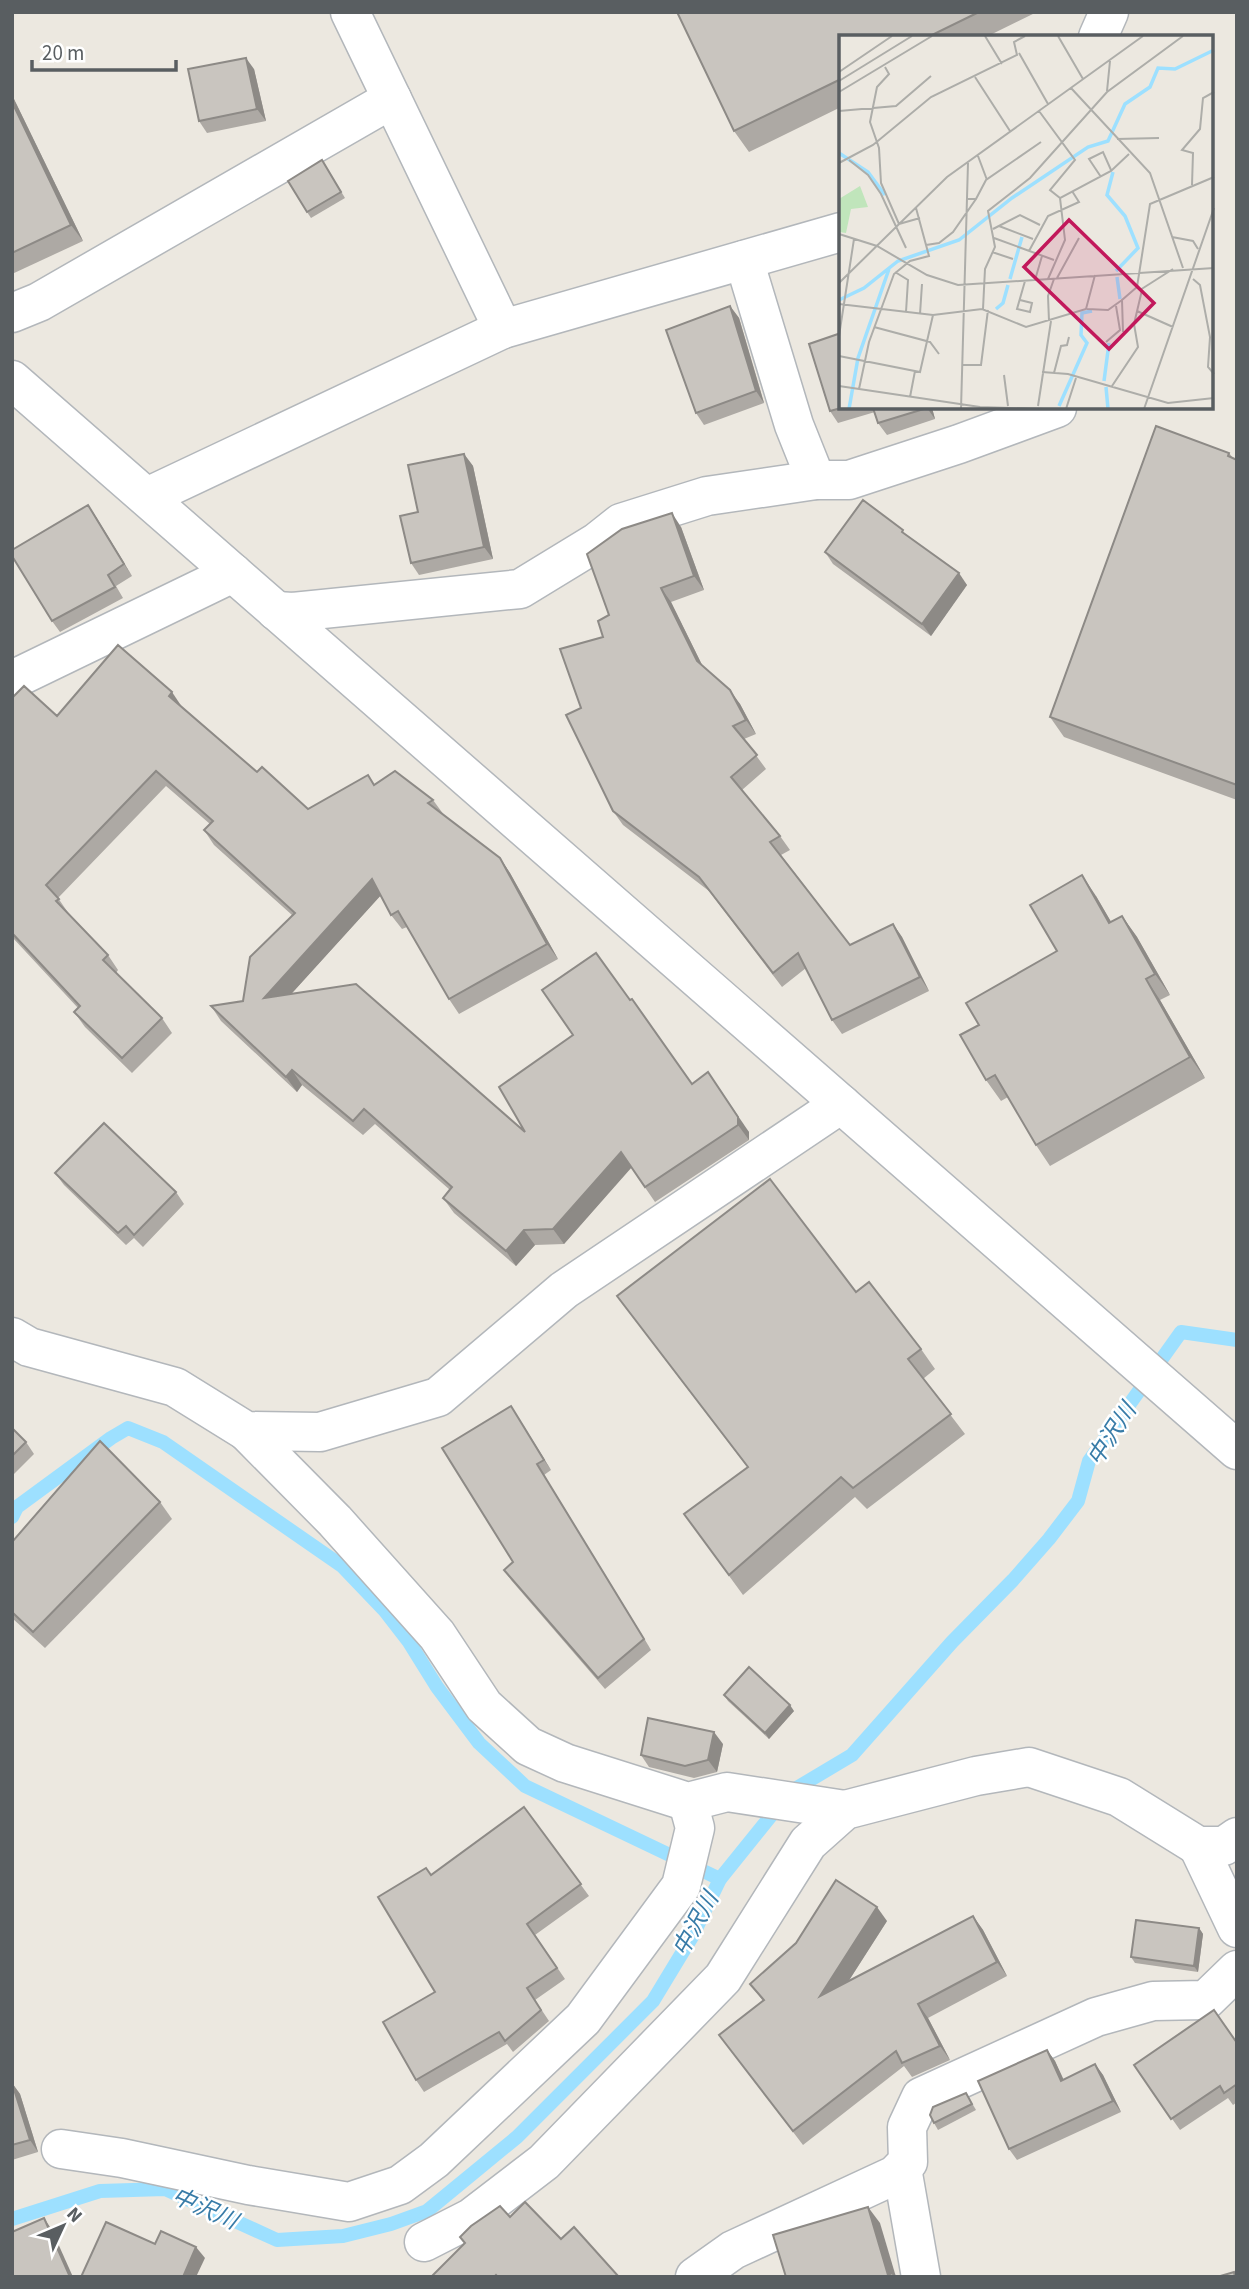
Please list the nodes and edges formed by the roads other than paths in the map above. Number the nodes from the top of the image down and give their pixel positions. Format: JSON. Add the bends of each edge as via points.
{"nodes":[{"id":1,"x":350,"y":12,"type":"edge"},
{"id":2,"x":1109,"y":12,"type":"edge"},
{"id":3,"x":1099,"y":35,"type":"edge"},
{"id":4,"x":392,"y":99,"type":"junction"},
{"id":5,"x":839,"y":233,"type":"edge"},
{"id":6,"x":744,"y":260,"type":"junction"},
{"id":7,"x":12,"y":313,"type":"edge"},
{"id":8,"x":503,"y":330,"type":"junction"},
{"id":9,"x":12,"y":380,"type":"edge"},
{"id":10,"x":1052,"y":410,"type":"edge"},
{"id":11,"x":816,"y":480,"type":"junction"},
{"id":12,"x":147,"y":497,"type":"junction"},
{"id":13,"x":233,"y":573,"type":"junction"},
{"id":14,"x":276,"y":611,"type":"junction"},
{"id":15,"x":12,"y":680,"type":"edge"},
{"id":16,"x":841,"y":1104,"type":"junction"},
{"id":17,"x":12,"y":1337,"type":"edge"},
{"id":18,"x":246,"y":1431,"type":"junction"},
{"id":19,"x":1237,"y":1450,"type":"edge"},
{"id":20,"x":688,"y":1802,"type":"junction"},
{"id":21,"x":845,"y":1810,"type":"junction"},
{"id":22,"x":1237,"y":1837,"type":"edge"},
{"id":23,"x":1198,"y":1846,"type":"junction"},
{"id":24,"x":1237,"y":1928,"type":"edge"},
{"id":25,"x":1237,"y":1970,"type":"edge"},
{"id":26,"x":61,"y":2149,"type":"dead end"},
{"id":27,"x":902,"y":2168,"type":"junction"},
{"id":28,"x":424,"y":2242,"type":"dead end"},
{"id":29,"x":695,"y":2277,"type":"edge"},
{"id":30,"x":921,"y":2277,"type":"edge"}],
"edges":[{"from":1,"to":4,"type":"street"},
{"from":2,"to":3,"type":"street"},
{"from":4,"to":7,"type":"street","via":[[50,296]]},
{"from":4,"to":8,"type":"street"},
{"from":5,"to":6,"type":"street"},
{"from":6,"to":8,"type":"street"},
{"from":6,"to":11,"type":"street","via":[[794,425]]},
{"from":8,"to":12,"type":"street"},
{"from":9,"to":12,"type":"street"},
{"from":10,"to":11,"type":"street","via":[[849,480]]},
{"from":11,"to":14,"type":"street","via":[[707,496],[621,523],[520,589]]},
{"from":12,"to":13,"type":"street"},
{"from":13,"to":14,"type":"street"},
{"from":13,"to":15,"type":"street"},
{"from":14,"to":16,"type":"street"},
{"from":16,"to":18,"type":"street","via":[[564,1290],[438,1397],[320,1432]]},
{"from":16,"to":19,"type":"street"},
{"from":17,"to":18,"type":"street","via":[[29,1347],[175,1387]]},
{"from":18,"to":20,"type":"street","via":[[437,1635],[484,1706],[518,1738],[565,1763]]},
{"from":20,"to":21,"type":"street","via":[[727,1791]]},
{"from":20,"to":26,"type":"street","via":[[695,1828],[681,1886],[583,2019],[434,2160],[400,2185],[349,2202]]},
{"from":21,"to":23,"type":"street","via":[[1029,1767],[1119,1797]]},
{"from":21,"to":28,"type":"street","via":[[808,1843],[723,1979],[544,2162],[471,2217]]},
{"from":22,"to":23,"type":"street","via":[[1224,1846]]},
{"from":23,"to":24,"type":"street"},
{"from":25,"to":27,"type":"street","via":[[1206,2000],[1153,2001],[1096,2017],[921,2097],[907,2127],[908,2162]]},
{"from":27,"to":29,"type":"street","via":[[733,2250]]},
{"from":27,"to":30,"type":"street"}]}
